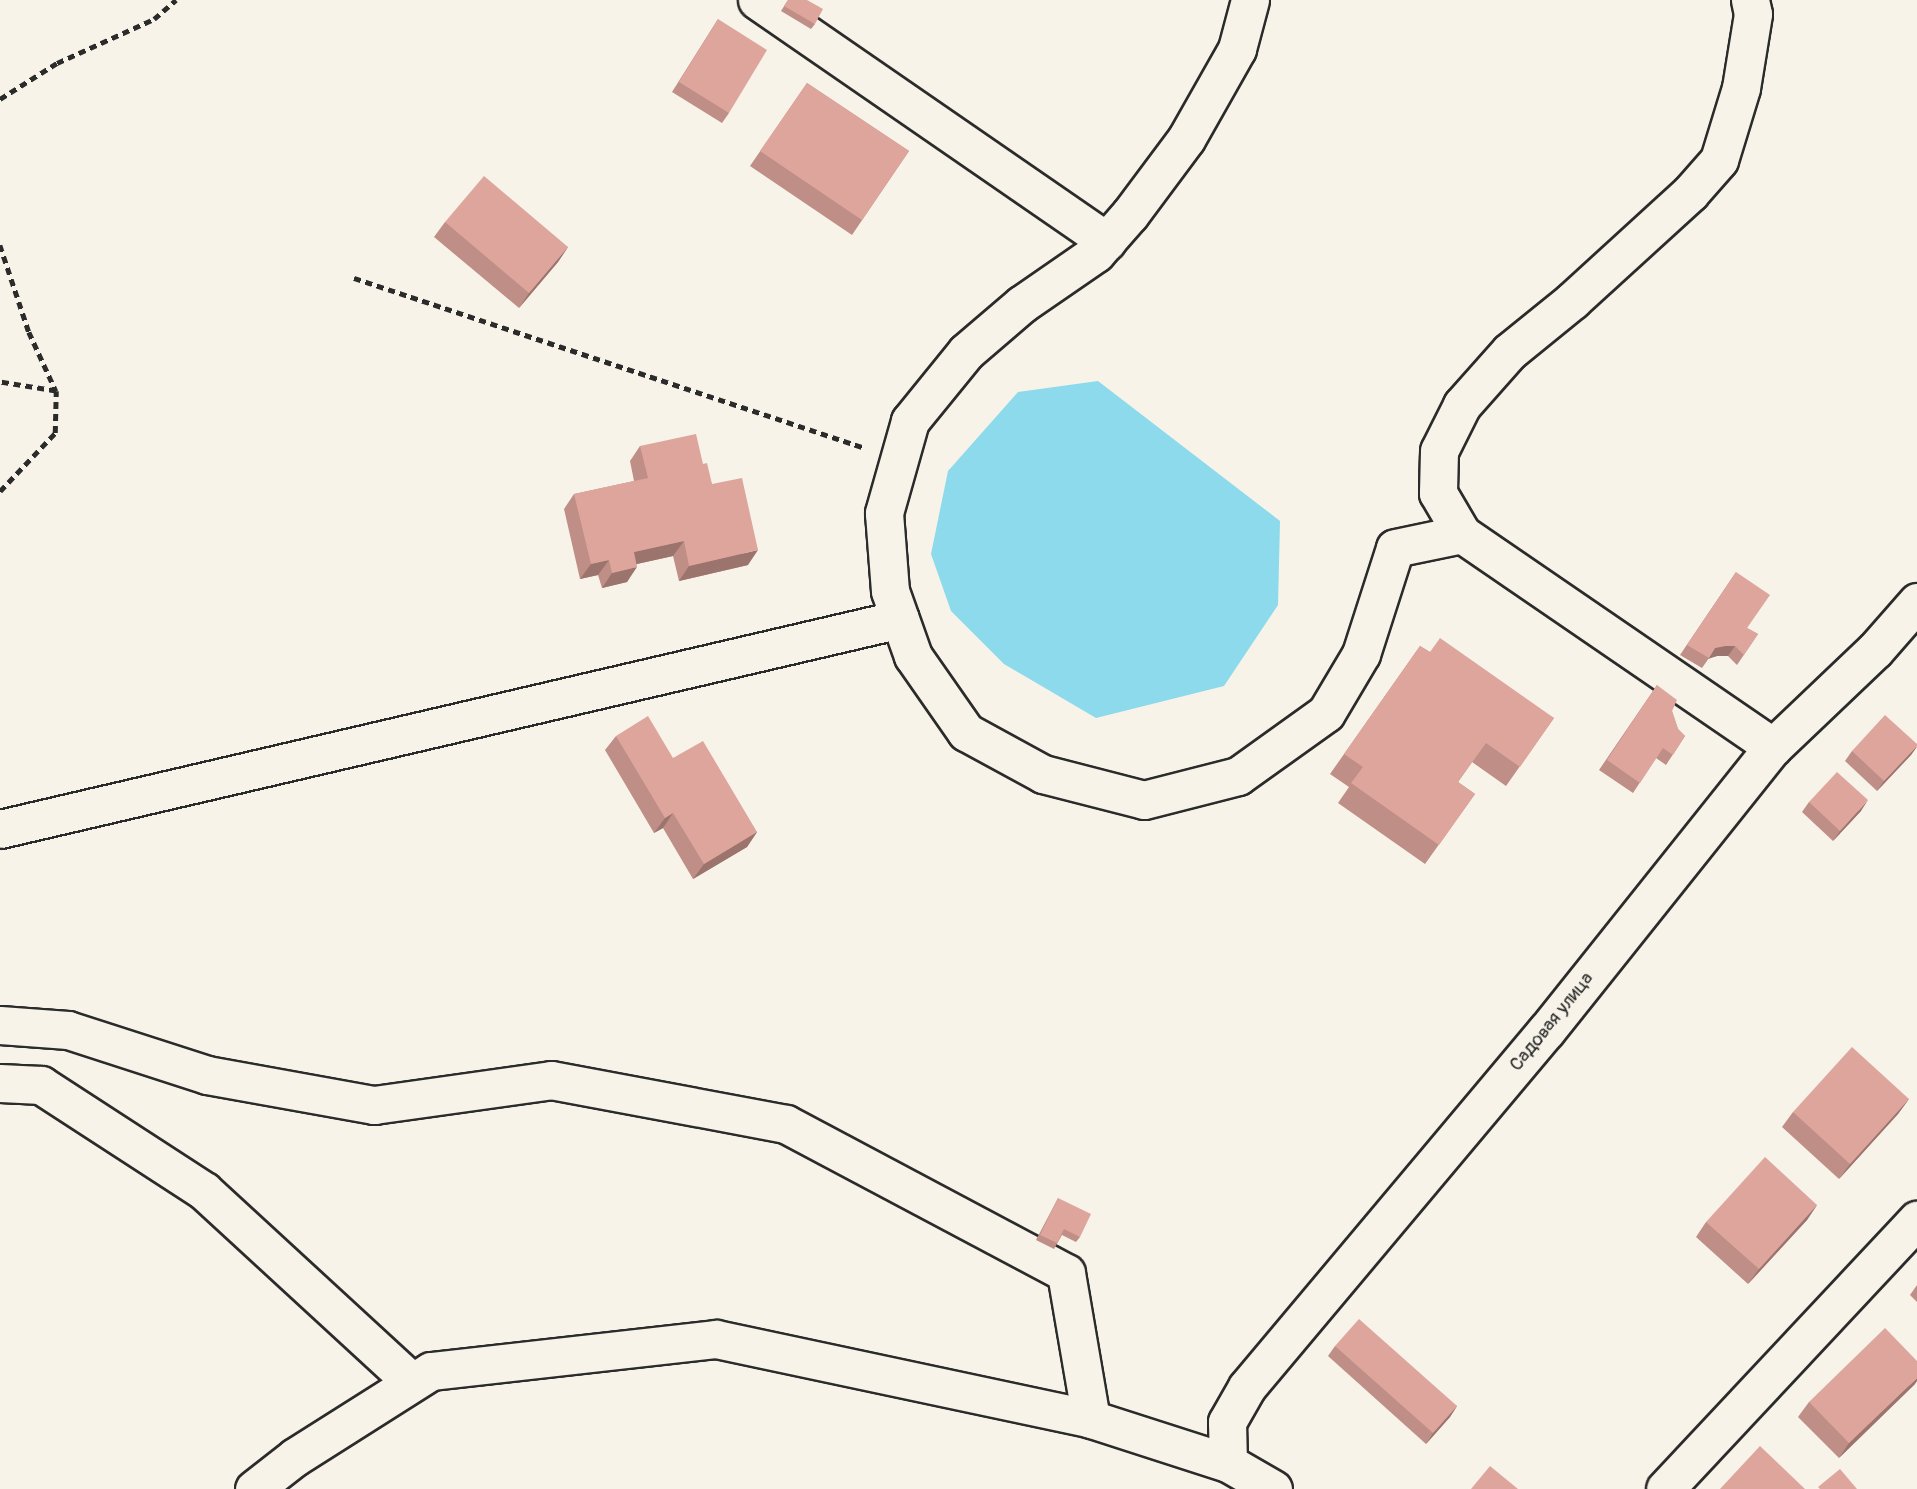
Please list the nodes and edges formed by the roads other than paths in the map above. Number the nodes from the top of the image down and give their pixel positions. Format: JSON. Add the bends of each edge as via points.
{"nodes":[{"id":1,"x":757,"y":0,"type":"edge"},
{"id":2,"x":1250,"y":0,"type":"edge"},
{"id":3,"x":1750,"y":0,"type":"edge"},
{"id":4,"x":1107,"y":241,"type":"junction"},
{"id":5,"x":1462,"y":534,"type":"junction"},
{"id":6,"x":1917,"y":602,"type":"edge"},
{"id":7,"x":900,"y":619,"type":"junction"},
{"id":8,"x":1773,"y":747,"type":"junction"},
{"id":9,"x":0,"y":829,"type":"edge"},
{"id":10,"x":0,"y":1025,"type":"edge"},
{"id":11,"x":0,"y":1083,"type":"edge"},
{"id":12,"x":1917,"y":1220,"type":"edge"},
{"id":13,"x":412,"y":1382,"type":"junction"},
{"id":14,"x":1091,"y":1419,"type":"junction"},
{"id":15,"x":1228,"y":1462,"type":"junction"},
{"id":16,"x":254,"y":1489,"type":"edge"},
{"id":17,"x":1273,"y":1489,"type":"edge"},
{"id":18,"x":1665,"y":1489,"type":"edge"}],
"edges":[{"from":1,"to":4,"type":"street"},
{"from":2,"to":4,"type":"street","via":[[1237,49],[1186,139]]},
{"from":3,"to":5,"type":"street","via":[[1753,14],[1741,88],[1719,160],[1690,193],[1573,300],[1509,352],[1462,405],[1439,451],[1438,493]]},
{"from":4,"to":7,"type":"street","via":[[965,352],[910,421],[884,513],[890,591]]},
{"from":5,"to":7,"type":"street","via":[[1395,548],[1361,654],[1325,713],[1238,776],[1144,800],[1042,774],[966,732],[913,656]]},
{"from":5,"to":8,"type":"street"},
{"from":6,"to":8,"type":"street","name":"Садовая улица","via":[[1875,650]]},
{"from":7,"to":9,"type":"street"},
{"from":8,"to":15,"type":"street","name":"Садовая улица","via":[[1546,1031],[1247,1387],[1227,1422]]},
{"from":10,"to":14,"type":"street","via":[[68,1030],[207,1075],[374,1105],[551,1080],[786,1124],[1066,1273]]},
{"from":11,"to":13,"type":"street","via":[[41,1085],[204,1191]]},
{"from":12,"to":18,"type":"street"},
{"from":13,"to":14,"type":"street","via":[[430,1371],[716,1339]]},
{"from":13,"to":16,"type":"street","via":[[295,1457]]},
{"from":14,"to":15,"type":"street"},
{"from":15,"to":17,"type":"street"}]}
